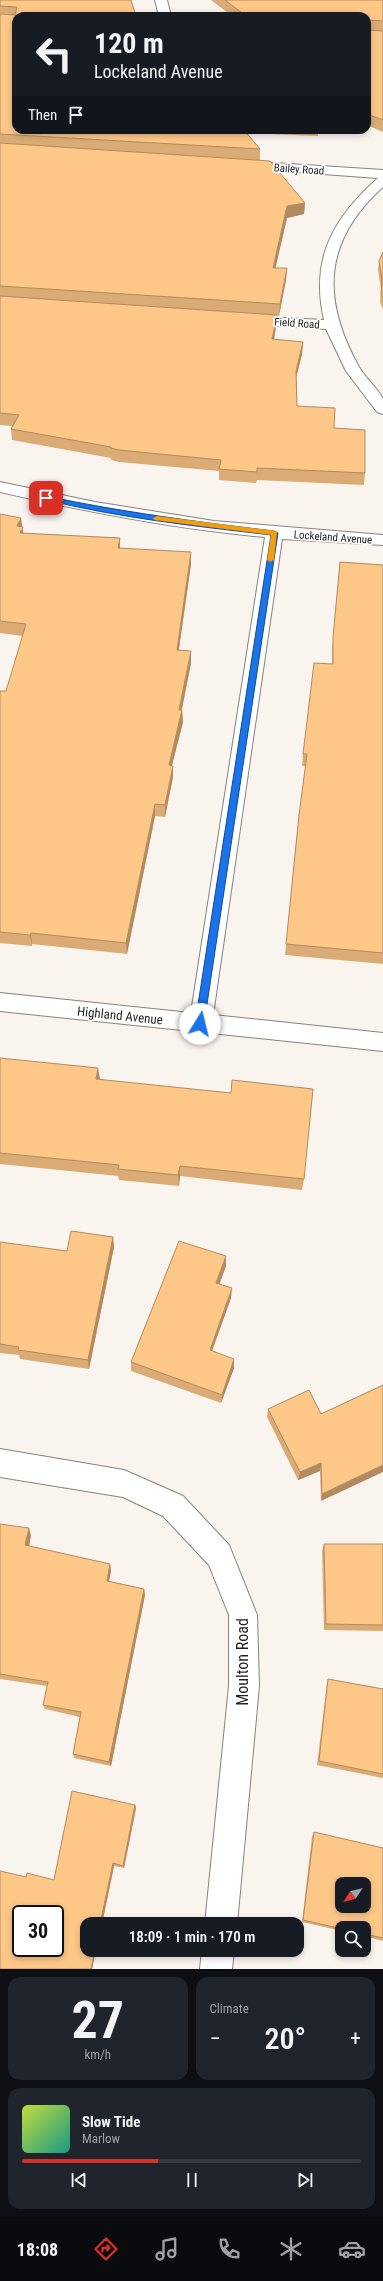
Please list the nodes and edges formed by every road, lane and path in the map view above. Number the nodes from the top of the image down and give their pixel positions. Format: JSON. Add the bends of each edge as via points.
{"nodes":[{"id":1,"x":161,"y":0,"type":"edge"},
{"id":2,"x":164,"y":12,"type":"edge"},
{"id":3,"x":231,"y":164,"type":"edge"},
{"id":4,"x":383,"y":174,"type":"edge"},
{"id":5,"x":383,"y":180,"type":"edge"},
{"id":6,"x":228,"y":319,"type":"edge"},
{"id":7,"x":331,"y":326,"type":"junction"},
{"id":8,"x":383,"y":409,"type":"edge"},
{"id":9,"x":0,"y":488,"type":"edge"},
{"id":10,"x":274,"y":533,"type":"junction"},
{"id":11,"x":383,"y":540,"type":"edge"},
{"id":12,"x":0,"y":1002,"type":"edge"},
{"id":13,"x":200,"y":1024,"type":"junction"},
{"id":14,"x":383,"y":1042,"type":"edge"},
{"id":15,"x":0,"y":1463,"type":"edge"},
{"id":16,"x":222,"y":1917,"type":"edge"},
{"id":17,"x":217,"y":1957,"type":"edge"},
{"id":18,"x":216,"y":1969,"type":"edge"}],
"edges":[{"from":1,"to":2,"type":"street"},
{"from":3,"to":4,"type":"street","name":"Bailey Road"},
{"from":5,"to":7,"type":"street","via":[[360,201],[338,232],[328,258],[327,290]]},
{"from":6,"to":7,"type":"street","name":"Field Road"},
{"from":7,"to":8,"type":"street","via":[[344,358],[368,393]]},
{"from":9,"to":10,"type":"street","name":"Lockeland Avenue","via":[[92,508],[191,524]]},
{"from":10,"to":11,"type":"street","name":"Lockeland Avenue"},
{"from":10,"to":13,"type":"street"},
{"from":12,"to":13,"type":"street","name":"Highland Avenue"},
{"from":13,"to":14,"type":"street","name":"Highland Avenue"},
{"from":15,"to":16,"type":"street","name":"Moulton Road","via":[[124,1484],[173,1506],[219,1555],[243,1615],[244,1686]]},
{"from":17,"to":18,"type":"street"}]}
